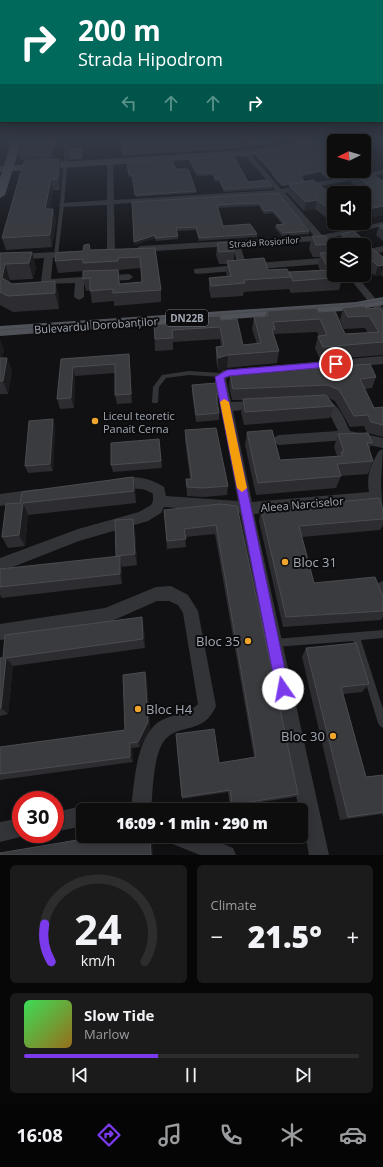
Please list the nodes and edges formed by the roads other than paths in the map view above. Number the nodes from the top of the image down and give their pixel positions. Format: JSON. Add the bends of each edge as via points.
{"nodes":[{"id":1,"x":2,"y":180,"type":"edge"},
{"id":2,"x":65,"y":180,"type":"edge"},
{"id":3,"x":110,"y":180,"type":"edge"},
{"id":4,"x":269,"y":180,"type":"edge"},
{"id":5,"x":342,"y":180,"type":"edge"},
{"id":6,"x":279,"y":192,"type":"junction"},
{"id":7,"x":0,"y":195,"type":"edge"},
{"id":8,"x":110,"y":202,"type":"junction"},
{"id":9,"x":62,"y":205,"type":"junction"},
{"id":10,"x":383,"y":224,"type":"edge"},
{"id":11,"x":320,"y":238,"type":"junction"},
{"id":12,"x":235,"y":244,"type":"junction"},
{"id":13,"x":327,"y":246,"type":"edge"},
{"id":14,"x":383,"y":249,"type":"edge"},
{"id":15,"x":134,"y":250,"type":"edge"},
{"id":16,"x":111,"y":251,"type":"edge"},
{"id":17,"x":371,"y":252,"type":"edge"},
{"id":18,"x":79,"y":253,"type":"edge"},
{"id":19,"x":52,"y":255,"type":"junction"},
{"id":20,"x":0,"y":258,"type":"edge"},
{"id":21,"x":327,"y":261,"type":"edge"},
{"id":22,"x":243,"y":267,"type":"junction"},
{"id":23,"x":197,"y":271,"type":"dead end"},
{"id":24,"x":129,"y":278,"type":"dead end"},
{"id":25,"x":80,"y":280,"type":"junction"},
{"id":26,"x":358,"y":282,"type":"edge"},
{"id":27,"x":79,"y":297,"type":"dead end"},
{"id":28,"x":380,"y":306,"type":"edge"},
{"id":29,"x":0,"y":331,"type":"edge"},
{"id":30,"x":383,"y":360,"type":"edge"},
{"id":31,"x":221,"y":375,"type":"junction"},
{"id":32,"x":155,"y":402,"type":"dead end"},
{"id":33,"x":309,"y":403,"type":"edge"},
{"id":34,"x":271,"y":405,"type":"edge"},
{"id":35,"x":225,"y":407,"type":"junction"},
{"id":36,"x":346,"y":435,"type":"junction"},
{"id":37,"x":279,"y":440,"type":"dead end"},
{"id":38,"x":383,"y":443,"type":"edge"},
{"id":39,"x":383,"y":454,"type":"edge"},
{"id":40,"x":102,"y":486,"type":"edge"},
{"id":41,"x":47,"y":494,"type":"edge"},
{"id":42,"x":376,"y":497,"type":"junction"},
{"id":43,"x":0,"y":500,"type":"edge"},
{"id":44,"x":160,"y":501,"type":"junction"},
{"id":45,"x":246,"y":507,"type":"junction"},
{"id":46,"x":383,"y":512,"type":"edge"},
{"id":47,"x":0,"y":565,"type":"edge"},
{"id":48,"x":383,"y":588,"type":"edge"},
{"id":49,"x":383,"y":600,"type":"edge"},
{"id":50,"x":0,"y":632,"type":"edge"},
{"id":51,"x":383,"y":634,"type":"edge"},
{"id":52,"x":356,"y":636,"type":"junction"},
{"id":53,"x":273,"y":644,"type":"junction"},
{"id":54,"x":383,"y":723,"type":"edge"},
{"id":55,"x":142,"y":803,"type":"edge"},
{"id":56,"x":76,"y":818,"type":"edge"},
{"id":57,"x":64,"y":820,"type":"edge"},
{"id":58,"x":12,"y":830,"type":"edge"},
{"id":59,"x":0,"y":832,"type":"edge"},
{"id":60,"x":194,"y":843,"type":"edge"},
{"id":61,"x":226,"y":855,"type":"edge"},
{"id":62,"x":319,"y":855,"type":"edge"}],
"edges":[{"from":1,"to":7,"type":"main road"},
{"from":2,"to":9,"type":"lane"},
{"from":3,"to":8,"type":"street"},
{"from":4,"to":6,"type":"street"},
{"from":5,"to":6,"type":"street"},
{"from":6,"to":8,"type":"street"},
{"from":6,"to":11,"type":"street"},
{"from":8,"to":9,"type":"street"},
{"from":8,"to":16,"type":"street"},
{"from":9,"to":19,"type":"lane"},
{"from":10,"to":11,"type":"street","name":"Strada Roșiorilor"},
{"from":11,"to":12,"type":"street","name":"Strada Roșiorilor"},
{"from":11,"to":13,"type":"street"},
{"from":12,"to":15,"type":"street","name":"Strada Roșiorilor"},
{"from":12,"to":22,"type":"street"},
{"from":14,"to":17,"type":"street"},
{"from":18,"to":19,"type":"street"},
{"from":19,"to":20,"type":"street"},
{"from":19,"to":25,"type":"street","via":[[46,282]]},
{"from":21,"to":22,"type":"street"},
{"from":22,"to":23,"type":"street"},
{"from":24,"to":25,"type":"street"},
{"from":25,"to":27,"type":"street"},
{"from":26,"to":28,"type":"street"},
{"from":28,"to":29,"type":"main road","name":"Bulevardul Dorobanților","number":"DN22B"},
{"from":30,"to":31,"type":"street"},
{"from":31,"to":32,"type":"lane","via":[[189,373],[164,376],[156,387]]},
{"from":31,"to":35,"type":"street"},
{"from":33,"to":36,"type":"street","via":[[325,402],[330,405]]},
{"from":34,"to":35,"type":"street"},
{"from":35,"to":45,"type":"street"},
{"from":36,"to":37,"type":"street"},
{"from":36,"to":38,"type":"street"},
{"from":39,"to":42,"type":"street","via":[[374,488]]},
{"from":40,"to":44,"type":"street","via":[[141,482],[152,485],[159,491]]},
{"from":41,"to":43,"type":"street"},
{"from":42,"to":45,"type":"street","name":"Aleea Narciselor"},
{"from":42,"to":46,"type":"street"},
{"from":44,"to":45,"type":"street","name":"Aleea Narciselor"},
{"from":44,"to":47,"type":"street","via":[[156,509],[143,516],[78,535]]},
{"from":45,"to":53,"type":"street"},
{"from":48,"to":49,"type":"street","via":[[380,594]]},
{"from":50,"to":55,"type":"street","via":[[105,616],[156,594],[171,592],[183,600],[190,611],[207,706],[205,712],[199,716],[169,725],[158,734],[150,751]]},
{"from":51,"to":52,"type":"lane"},
{"from":52,"to":53,"type":"lane"},
{"from":52,"to":54,"type":"lane"},
{"from":53,"to":62,"type":"street"},
{"from":56,"to":57,"type":"street"},
{"from":58,"to":59,"type":"street"},
{"from":60,"to":61,"type":"street"}]}
